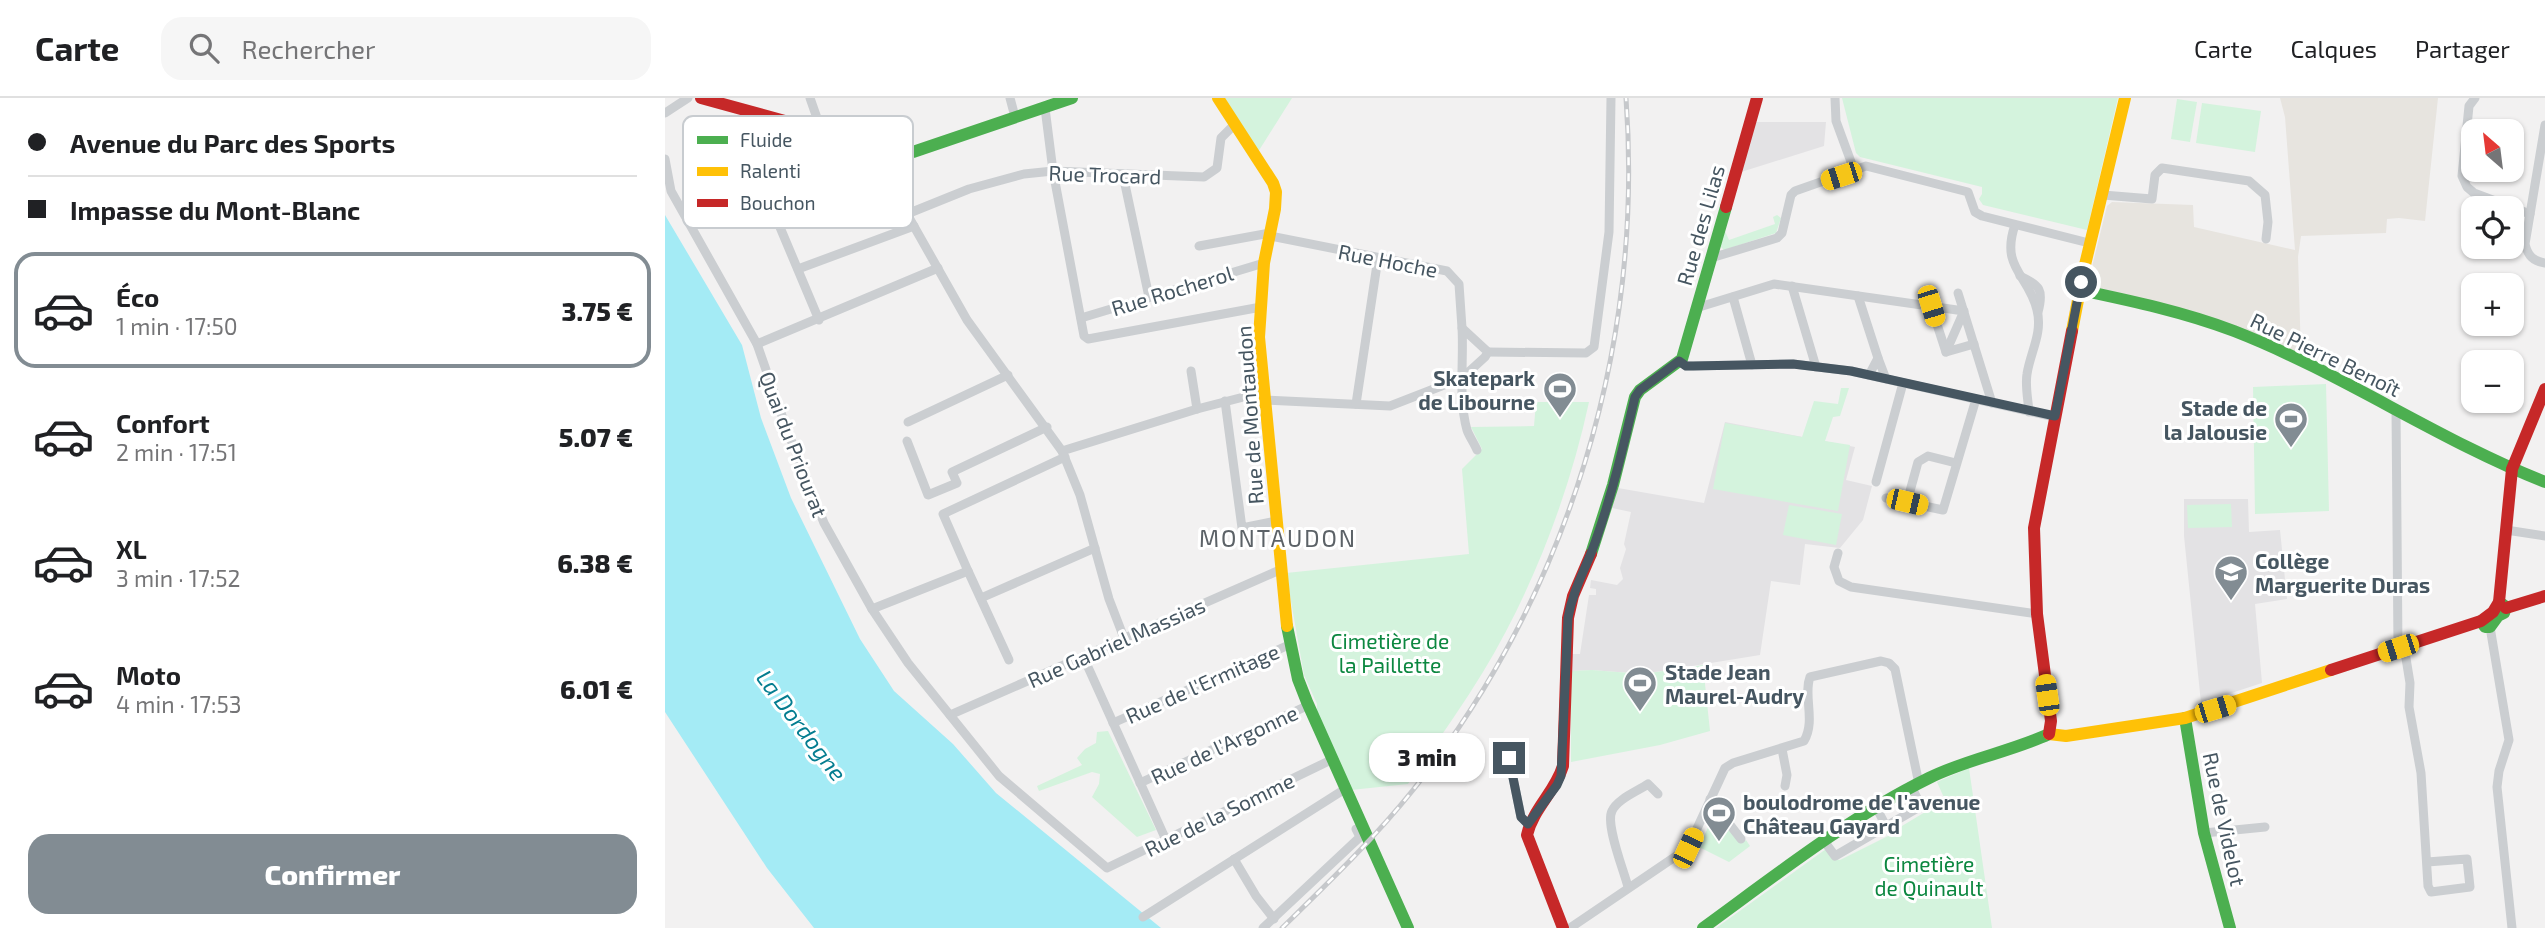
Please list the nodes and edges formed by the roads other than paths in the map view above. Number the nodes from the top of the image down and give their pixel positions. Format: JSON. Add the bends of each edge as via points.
{"nodes":[{"id":1,"x":672,"y":98,"type":"edge"},
{"id":2,"x":688,"y":98,"type":"edge"},
{"id":3,"x":701,"y":98,"type":"edge"},
{"id":4,"x":715,"y":98,"type":"edge"},
{"id":5,"x":810,"y":98,"type":"edge"},
{"id":6,"x":1010,"y":98,"type":"edge"},
{"id":7,"x":1060,"y":98,"type":"edge"},
{"id":8,"x":1072,"y":98,"type":"edge"},
{"id":9,"x":1218,"y":98,"type":"edge"},
{"id":10,"x":1611,"y":98,"type":"edge"},
{"id":11,"x":1757,"y":98,"type":"edge"},
{"id":12,"x":1835,"y":98,"type":"edge"},
{"id":13,"x":2125,"y":98,"type":"edge"},
{"id":14,"x":2475,"y":98,"type":"edge"},
{"id":15,"x":1045,"y":108,"type":"junction"},
{"id":16,"x":665,"y":112,"type":"edge"},
{"id":17,"x":1014,"y":113,"type":"junction"},
{"id":18,"x":761,"y":114,"type":"joint"},
{"id":19,"x":769,"y":116,"type":"edge"},
{"id":20,"x":777,"y":116,"type":"edge"},
{"id":21,"x":816,"y":116,"type":"edge"},
{"id":22,"x":1232,"y":121,"type":"junction"},
{"id":23,"x":2545,"y":125,"type":"edge"},
{"id":24,"x":913,"y":147,"type":"edge"},
{"id":25,"x":913,"y":152,"type":"edge"},
{"id":26,"x":665,"y":159,"type":"edge"},
{"id":27,"x":1854,"y":170,"type":"junction"},
{"id":28,"x":1053,"y":171,"type":"junction"},
{"id":29,"x":1123,"y":175,"type":"junction"},
{"id":30,"x":2103,"y":195,"type":"junction"},
{"id":31,"x":683,"y":212,"type":"edge"},
{"id":32,"x":913,"y":212,"type":"edge"},
{"id":33,"x":2530,"y":214,"type":"junction"},
{"id":34,"x":2015,"y":225,"type":"junction"},
{"id":35,"x":914,"y":226,"type":"edge"},
{"id":36,"x":692,"y":228,"type":"edge"},
{"id":37,"x":780,"y":228,"type":"edge"},
{"id":38,"x":909,"y":228,"type":"edge"},
{"id":39,"x":1270,"y":235,"type":"junction"},
{"id":40,"x":2266,"y":239,"type":"dead end"},
{"id":41,"x":2089,"y":243,"type":"junction"},
{"id":42,"x":1199,"y":246,"type":"dead end"},
{"id":43,"x":1378,"y":258,"type":"junction"},
{"id":44,"x":1711,"y":258,"type":"junction"},
{"id":45,"x":1264,"y":263,"type":"junction"},
{"id":46,"x":2545,"y":263,"type":"edge"},
{"id":47,"x":938,"y":268,"type":"junction"},
{"id":48,"x":798,"y":269,"type":"junction"},
{"id":49,"x":1792,"y":286,"type":"junction"},
{"id":50,"x":2080,"y":290,"type":"junction"},
{"id":51,"x":1958,"y":293,"type":"dead end"},
{"id":52,"x":1858,"y":296,"type":"junction"},
{"id":53,"x":1149,"y":297,"type":"junction"},
{"id":54,"x":1733,"y":297,"type":"junction"},
{"id":55,"x":1931,"y":306,"type":"junction"},
{"id":56,"x":1261,"y":307,"type":"junction"},
{"id":57,"x":1696,"y":308,"type":"junction"},
{"id":58,"x":1964,"y":311,"type":"junction"},
{"id":59,"x":1081,"y":318,"type":"junction"},
{"id":60,"x":819,"y":320,"type":"junction"},
{"id":61,"x":1462,"y":328,"type":"junction"},
{"id":62,"x":757,"y":344,"type":"junction"},
{"id":63,"x":1974,"y":344,"type":"junction"},
{"id":64,"x":1811,"y":348,"type":"junction"},
{"id":65,"x":1488,"y":352,"type":"junction"},
{"id":66,"x":1945,"y":352,"type":"junction"},
{"id":67,"x":1878,"y":358,"type":"junction"},
{"id":68,"x":1679,"y":361,"type":"junction"},
{"id":69,"x":1752,"y":365,"type":"junction"},
{"id":70,"x":1802,"y":365,"type":"junction"},
{"id":71,"x":1816,"y":367,"type":"junction"},
{"id":72,"x":1191,"y":371,"type":"dead end"},
{"id":73,"x":1008,"y":374,"type":"junction"},
{"id":74,"x":1869,"y":375,"type":"junction"},
{"id":75,"x":1462,"y":378,"type":"junction"},
{"id":76,"x":1886,"y":379,"type":"junction"},
{"id":77,"x":1903,"y":383,"type":"junction"},
{"id":78,"x":2545,"y":389,"type":"edge"},
{"id":79,"x":1264,"y":396,"type":"junction"},
{"id":80,"x":1976,"y":399,"type":"junction"},
{"id":81,"x":1224,"y":401,"type":"junction"},
{"id":82,"x":1992,"y":403,"type":"junction"},
{"id":83,"x":1356,"y":404,"type":"junction"},
{"id":84,"x":1197,"y":409,"type":"junction"},
{"id":85,"x":2396,"y":409,"type":"junction"},
{"id":86,"x":2029,"y":412,"type":"junction"},
{"id":87,"x":2055,"y":416,"type":"junction"},
{"id":88,"x":908,"y":422,"type":"dead end"},
{"id":89,"x":1047,"y":427,"type":"junction"},
{"id":90,"x":907,"y":441,"type":"dead end"},
{"id":91,"x":1477,"y":450,"type":"dead end"},
{"id":92,"x":1064,"y":454,"type":"junction"},
{"id":93,"x":1957,"y":463,"type":"junction"},
{"id":94,"x":2512,"y":469,"type":"junction"},
{"id":95,"x":1876,"y":482,"type":"dead end"},
{"id":96,"x":2545,"y":482,"type":"edge"},
{"id":97,"x":1885,"y":498,"type":"dead end"},
{"id":98,"x":1907,"y":502,"type":"junction"},
{"id":99,"x":1276,"y":521,"type":"junction"},
{"id":100,"x":2505,"y":530,"type":"junction"},
{"id":101,"x":2545,"y":536,"type":"edge"},
{"id":102,"x":1095,"y":548,"type":"junction"},
{"id":103,"x":1838,"y":553,"type":"dead end"},
{"id":104,"x":1282,"y":569,"type":"junction"},
{"id":105,"x":968,"y":571,"type":"junction"},
{"id":106,"x":2545,"y":596,"type":"edge"},
{"id":107,"x":981,"y":598,"type":"junction"},
{"id":108,"x":2503,"y":605,"type":"junction"},
{"id":109,"x":872,"y":609,"type":"junction"},
{"id":110,"x":2037,"y":614,"type":"junction"},
{"id":111,"x":2486,"y":624,"type":"junction"},
{"id":112,"x":1124,"y":638,"type":"junction"},
{"id":113,"x":1291,"y":644,"type":"junction"},
{"id":114,"x":2401,"y":647,"type":"junction"},
{"id":115,"x":1083,"y":656,"type":"junction"},
{"id":116,"x":1009,"y":660,"type":"dead end"},
{"id":117,"x":1308,"y":705,"type":"junction"},
{"id":118,"x":950,"y":715,"type":"junction"},
{"id":119,"x":2185,"y":718,"type":"junction"},
{"id":120,"x":1113,"y":723,"type":"junction"},
{"id":121,"x":2049,"y":734,"type":"junction"},
{"id":122,"x":1782,"y":749,"type":"junction"},
{"id":123,"x":1509,"y":758,"type":"dead end"},
{"id":124,"x":1331,"y":760,"type":"junction"},
{"id":125,"x":1140,"y":783,"type":"junction"},
{"id":126,"x":1786,"y":786,"type":"dead end"},
{"id":127,"x":1915,"y":786,"type":"junction"},
{"id":128,"x":1345,"y":789,"type":"junction"},
{"id":129,"x":1658,"y":794,"type":"dead end"},
{"id":130,"x":1710,"y":799,"type":"junction"},
{"id":131,"x":1877,"y":809,"type":"junction"},
{"id":132,"x":1528,"y":824,"type":"junction"},
{"id":133,"x":1886,"y":826,"type":"junction"},
{"id":134,"x":2265,"y":827,"type":"dead end"},
{"id":135,"x":2204,"y":833,"type":"junction"},
{"id":136,"x":1363,"y":836,"type":"junction"},
{"id":137,"x":1741,"y":839,"type":"dead end"},
{"id":138,"x":1166,"y":840,"type":"junction"},
{"id":139,"x":1824,"y":841,"type":"junction"},
{"id":140,"x":1234,"y":859,"type":"junction"},
{"id":141,"x":2427,"y":862,"type":"junction"},
{"id":142,"x":1107,"y":868,"type":"joint"},
{"id":143,"x":1628,"y":887,"type":"junction"},
{"id":144,"x":1143,"y":917,"type":"dead end"},
{"id":145,"x":1275,"y":919,"type":"junction"},
{"id":146,"x":1263,"y":928,"type":"edge"},
{"id":147,"x":1408,"y":928,"type":"edge"},
{"id":148,"x":1563,"y":928,"type":"edge"},
{"id":149,"x":1570,"y":928,"type":"edge"},
{"id":150,"x":1703,"y":928,"type":"edge"},
{"id":151,"x":2230,"y":928,"type":"edge"},
{"id":152,"x":2512,"y":928,"type":"edge"}],
"edges":[{"from":1,"to":16,"type":"street"},
{"from":2,"to":16,"type":"street"},
{"from":3,"to":18,"type":"street"},
{"from":4,"to":20,"type":"street"},
{"from":5,"to":21,"type":"street"},
{"from":6,"to":17,"type":"street"},
{"from":7,"to":17,"type":"street"},
{"from":8,"to":15,"type":"street"},
{"from":9,"to":22,"type":"street","name":"Rue de Montaudon"},
{"from":10,"to":65,"type":"street","via":[[1609,232],[1594,347],[1586,353]]},
{"from":11,"to":44,"type":"street","name":"Rue des Lilas"},
{"from":12,"to":27,"type":"street","via":[[1836,121]]},
{"from":13,"to":30,"type":"street"},
{"from":14,"to":33,"type":"street","via":[[2469,106],[2462,176],[2467,187]]},
{"from":15,"to":25,"type":"street"},
{"from":15,"to":28,"type":"street"},
{"from":17,"to":24,"type":"street"},
{"from":18,"to":19,"type":"street"},
{"from":22,"to":29,"type":"street","name":"Rue Trocard","via":[[1221,138],[1217,168],[1209,175]]},
{"from":22,"to":39,"type":"street","name":"Rue de Montaudon","via":[[1275,187]]},
{"from":23,"to":33,"type":"street"},
{"from":26,"to":31,"type":"street","name":"Quai du Priourat","via":[[671,191]]},
{"from":27,"to":34,"type":"street","via":[[1866,166],[1968,192],[1975,212]]},
{"from":27,"to":44,"type":"street","via":[[1795,191],[1777,238]]},
{"from":28,"to":29,"type":"street","name":"Rue Trocard"},
{"from":28,"to":32,"type":"street","name":"Rue Trocard","via":[[969,189]]},
{"from":28,"to":59,"type":"street"},
{"from":29,"to":53,"type":"street"},
{"from":30,"to":40,"type":"street","via":[[2152,198],[2155,175],[2162,168],[2249,181],[2265,195]]},
{"from":30,"to":41,"type":"street"},
{"from":33,"to":46,"type":"street","via":[[2528,254]]},
{"from":34,"to":41,"type":"street"},
{"from":34,"to":86,"type":"street","via":[[2013,262],[2038,312],[2027,378]]},
{"from":35,"to":47,"type":"street"},
{"from":36,"to":62,"type":"street","name":"Quai du Priourat"},
{"from":37,"to":48,"type":"street"},
{"from":38,"to":48,"type":"street"},
{"from":39,"to":42,"type":"street"},
{"from":39,"to":43,"type":"street","name":"Rue Hoche"},
{"from":39,"to":45,"type":"street","name":"Rue de Montaudon"},
{"from":41,"to":50,"type":"street"},
{"from":43,"to":61,"type":"street","name":"Rue Hoche","via":[[1447,271],[1459,284]]},
{"from":43,"to":83,"type":"street"},
{"from":44,"to":57,"type":"street","name":"Rue des Lilas"},
{"from":45,"to":53,"type":"street","name":"Rue Rocherol"},
{"from":45,"to":56,"type":"street","name":"Rue de Montaudon"},
{"from":47,"to":60,"type":"street"},
{"from":47,"to":73,"type":"street","via":[[967,320]]},
{"from":48,"to":60,"type":"street"},
{"from":49,"to":52,"type":"street"},
{"from":49,"to":54,"type":"street","via":[[1774,284]]},
{"from":49,"to":64,"type":"street"},
{"from":50,"to":85,"type":"street","name":"Rue Pierre Benoît","via":[[2159,307],[2234,331]]},
{"from":50,"to":87,"type":"street"},
{"from":51,"to":58,"type":"street"},
{"from":52,"to":55,"type":"street"},
{"from":52,"to":67,"type":"street"},
{"from":53,"to":59,"type":"street","name":"Rue Rocherol"},
{"from":54,"to":57,"type":"street"},
{"from":54,"to":69,"type":"street"},
{"from":55,"to":58,"type":"street"},
{"from":55,"to":66,"type":"street"},
{"from":56,"to":59,"type":"street","via":[[1088,339]]},
{"from":56,"to":79,"type":"street","name":"Rue de Montaudon"},
{"from":57,"to":68,"type":"street","name":"Rue des Lilas"},
{"from":58,"to":63,"type":"street"},
{"from":58,"to":66,"type":"street"},
{"from":60,"to":62,"type":"street"},
{"from":61,"to":65,"type":"street"},
{"from":61,"to":75,"type":"street","name":"Rue Hoche"},
{"from":62,"to":109,"type":"street","name":"Quai du Priourat","via":[[824,523]]},
{"from":63,"to":66,"type":"street"},
{"from":63,"to":82,"type":"street"},
{"from":64,"to":70,"type":"street"},
{"from":64,"to":71,"type":"street"},
{"from":65,"to":75,"type":"street"},
{"from":67,"to":74,"type":"street"},
{"from":67,"to":76,"type":"street"},
{"from":68,"to":69,"type":"street","via":[[1686,366]]},
{"from":68,"to":132,"type":"street","via":[[1635,397],[1619,468],[1570,602],[1561,776]]},
{"from":69,"to":70,"type":"street"},
{"from":70,"to":71,"type":"street"},
{"from":71,"to":74,"type":"street"},
{"from":72,"to":84,"type":"street"},
{"from":73,"to":88,"type":"street"},
{"from":73,"to":89,"type":"street"},
{"from":74,"to":76,"type":"street"},
{"from":75,"to":83,"type":"street","via":[[1390,406]]},
{"from":75,"to":91,"type":"street","name":"Rue Hoche","via":[[1467,430]]},
{"from":76,"to":77,"type":"street"},
{"from":77,"to":80,"type":"street"},
{"from":77,"to":95,"type":"street"},
{"from":78,"to":94,"type":"street"},
{"from":79,"to":81,"type":"street"},
{"from":79,"to":83,"type":"street"},
{"from":79,"to":99,"type":"street","name":"Rue de Montaudon"},
{"from":80,"to":82,"type":"street"},
{"from":80,"to":93,"type":"street"},
{"from":81,"to":84,"type":"street"},
{"from":81,"to":99,"type":"street","via":[[1242,528]]},
{"from":82,"to":86,"type":"street"},
{"from":84,"to":92,"type":"street"},
{"from":85,"to":94,"type":"street","name":"Rue Pierre Benoît"},
{"from":85,"to":114,"type":"street"},
{"from":86,"to":87,"type":"street"},
{"from":87,"to":110,"type":"street","via":[[2034,528]]},
{"from":89,"to":90,"type":"street","via":[[952,472],[957,483],[928,495]]},
{"from":89,"to":92,"type":"street"},
{"from":92,"to":102,"type":"street"},
{"from":92,"to":105,"type":"street","via":[[943,514]]},
{"from":93,"to":98,"type":"street","via":[[1928,456],[1918,462]]},
{"from":93,"to":98,"type":"street","via":[[1943,510]]},
{"from":94,"to":96,"type":"street","name":"Rue Pierre Benoît"},
{"from":94,"to":100,"type":"street"},
{"from":97,"to":98,"type":"street"},
{"from":99,"to":104,"type":"street","name":"Rue de Montaudon"},
{"from":100,"to":101,"type":"street"},
{"from":100,"to":108,"type":"street"},
{"from":102,"to":107,"type":"street"},
{"from":102,"to":112,"type":"street"},
{"from":103,"to":110,"type":"street","via":[[1834,567],[1839,581],[1851,587]]},
{"from":104,"to":112,"type":"street","name":"Rue Gabriel Massias"},
{"from":104,"to":113,"type":"street","name":"Rue de Montaudon"},
{"from":105,"to":107,"type":"street"},
{"from":105,"to":109,"type":"street"},
{"from":106,"to":108,"type":"street"},
{"from":107,"to":116,"type":"street"},
{"from":108,"to":111,"type":"street"},
{"from":109,"to":118,"type":"street","name":"Quai du Priourat"},
{"from":110,"to":121,"type":"street"},
{"from":111,"to":114,"type":"street"},
{"from":111,"to":152,"type":"street","via":[[2509,740],[2497,787]]},
{"from":112,"to":115,"type":"street","name":"Rue Gabriel Massias"},
{"from":113,"to":117,"type":"street","name":"Rue de Montaudon"},
{"from":113,"to":120,"type":"street","name":"Rue de l'Ermitage"},
{"from":114,"to":119,"type":"street"},
{"from":114,"to":141,"type":"street","via":[[2421,773]]},
{"from":115,"to":118,"type":"street","name":"Rue Gabriel Massias"},
{"from":115,"to":120,"type":"street"},
{"from":117,"to":124,"type":"street","name":"Rue de Montaudon"},
{"from":117,"to":125,"type":"street","name":"Rue de l'Argonne"},
{"from":118,"to":142,"type":"street","name":"Quai du Priourat","via":[[999,776]]},
{"from":119,"to":121,"type":"street","via":[[2066,736]]},
{"from":119,"to":135,"type":"street","name":"Rue de Videlot"},
{"from":120,"to":125,"type":"street"},
{"from":121,"to":127,"type":"street"},
{"from":122,"to":126,"type":"street"},
{"from":122,"to":127,"type":"street","via":[[1804,741],[1808,734],[1810,677],[1889,663],[1895,669]]},
{"from":122,"to":130,"type":"street","via":[[1725,768]]},
{"from":123,"to":132,"type":"street","via":[[1521,817]]},
{"from":124,"to":128,"type":"street","name":"Rue de Montaudon"},
{"from":124,"to":138,"type":"street","name":"Rue de la Somme"},
{"from":125,"to":138,"type":"street"},
{"from":127,"to":131,"type":"street"},
{"from":127,"to":133,"type":"street","via":[[1921,806]]},
{"from":128,"to":136,"type":"street","name":"Rue de Montaudon"},
{"from":128,"to":140,"type":"street"},
{"from":129,"to":143,"type":"street","via":[[1648,784],[1612,811],[1610,823]]},
{"from":130,"to":137,"type":"street"},
{"from":130,"to":143,"type":"street","via":[[1688,848]]},
{"from":131,"to":133,"type":"street"},
{"from":131,"to":139,"type":"street"},
{"from":132,"to":148,"type":"street","via":[[1531,847]]},
{"from":133,"to":139,"type":"street","via":[[1835,856]]},
{"from":134,"to":135,"type":"street"},
{"from":135,"to":151,"type":"street","name":"Rue de Videlot"},
{"from":136,"to":145,"type":"street"},
{"from":136,"to":147,"type":"street","name":"Rue de Montaudon","via":[[1374,850]]},
{"from":138,"to":142,"type":"street","name":"Rue de la Somme"},
{"from":139,"to":150,"type":"street"},
{"from":140,"to":144,"type":"street"},
{"from":140,"to":145,"type":"street"},
{"from":141,"to":141,"type":"street","via":[[2431,892],[2470,887],[2467,859]]},
{"from":143,"to":149,"type":"street"},
{"from":145,"to":146,"type":"street"}]}
